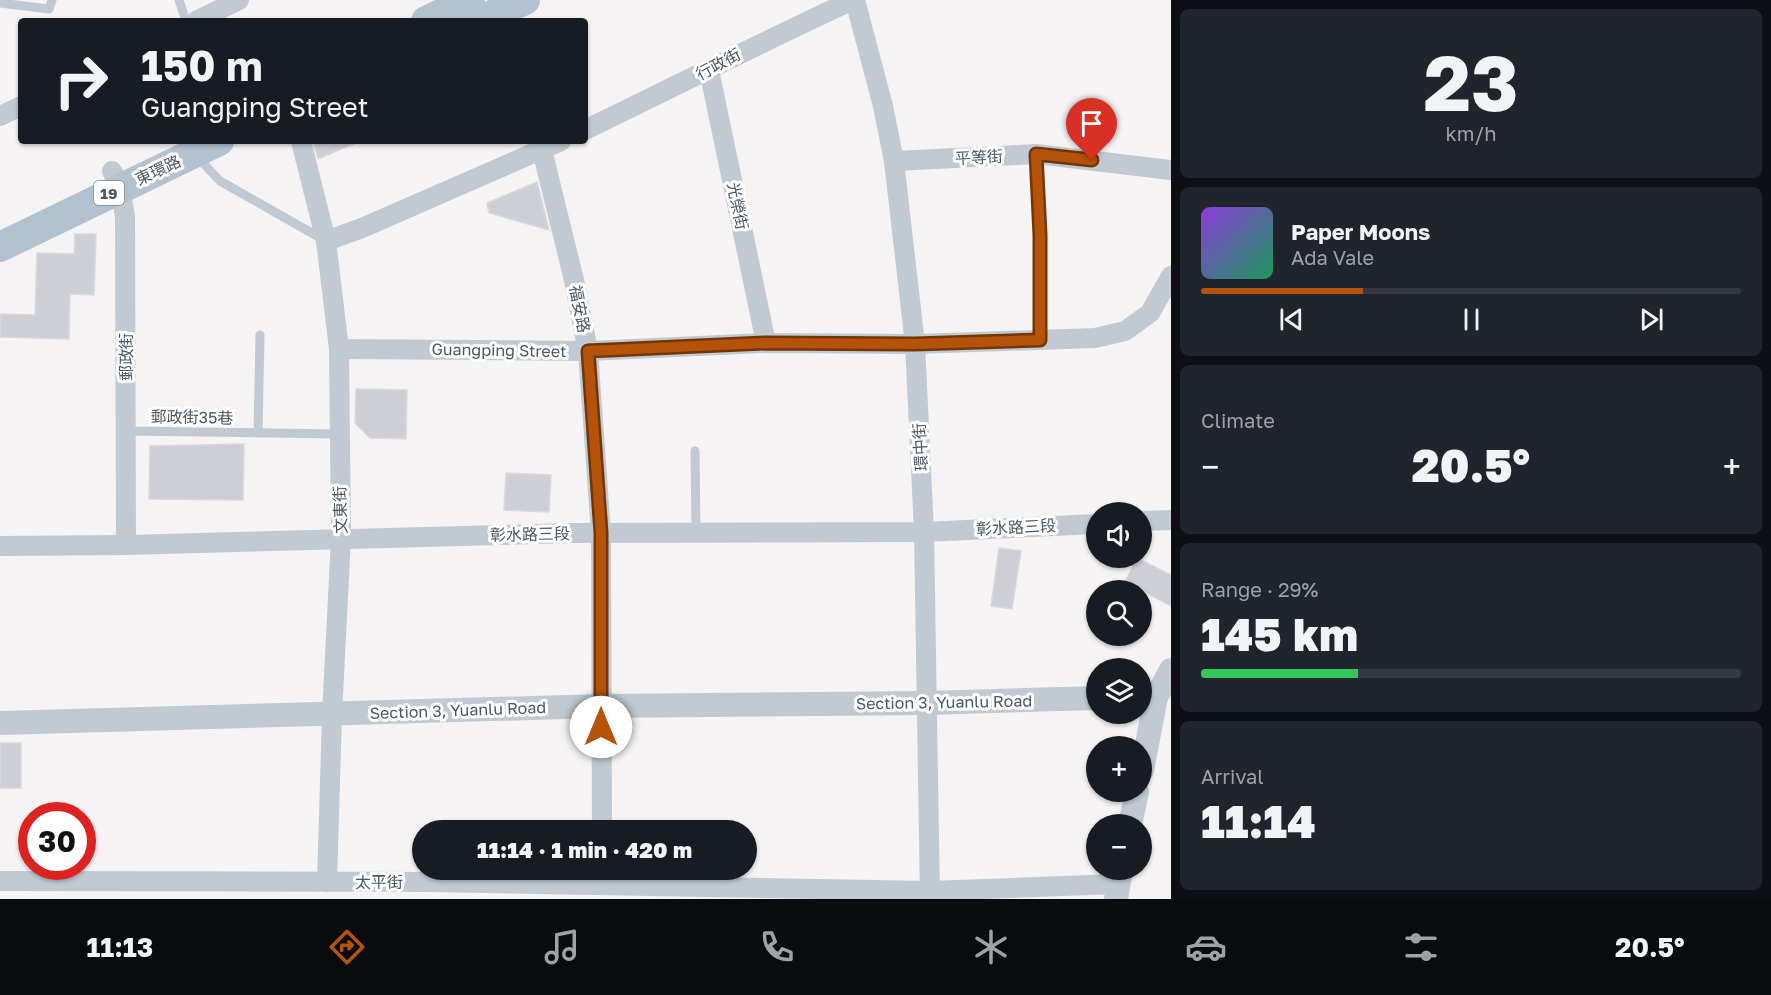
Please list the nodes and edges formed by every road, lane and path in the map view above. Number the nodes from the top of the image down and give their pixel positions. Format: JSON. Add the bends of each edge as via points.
{"nodes":[{"id":1,"x":52,"y":0,"type":"edge"},
{"id":2,"x":179,"y":0,"type":"edge"},
{"id":3,"x":238,"y":0,"type":"edge"},
{"id":4,"x":470,"y":0,"type":"edge"},
{"id":5,"x":525,"y":0,"type":"edge"},
{"id":6,"x":854,"y":0,"type":"edge"},
{"id":7,"x":0,"y":3,"type":"edge"},
{"id":8,"x":185,"y":18,"type":"edge"},
{"id":9,"x":202,"y":18,"type":"edge"},
{"id":10,"x":432,"y":18,"type":"edge"},
{"id":11,"x":486,"y":18,"type":"edge"},
{"id":12,"x":709,"y":70,"type":"junction"},
{"id":13,"x":18,"y":107,"type":"edge"},
{"id":14,"x":0,"y":116,"type":"edge"},
{"id":15,"x":588,"y":128,"type":"edge"},
{"id":16,"x":302,"y":144,"type":"edge"},
{"id":17,"x":555,"y":144,"type":"edge"},
{"id":18,"x":196,"y":145,"type":"edge"},
{"id":19,"x":542,"y":150,"type":"junction"},
{"id":20,"x":1036,"y":154,"type":"junction"},
{"id":21,"x":894,"y":161,"type":"junction"},
{"id":22,"x":1171,"y":170,"type":"edge"},
{"id":23,"x":116,"y":179,"type":"junction"},
{"id":24,"x":0,"y":226,"type":"edge"},
{"id":25,"x":326,"y":241,"type":"junction"},
{"id":26,"x":0,"y":247,"type":"edge"},
{"id":27,"x":1168,"y":289,"type":"edge"},
{"id":28,"x":260,"y":335,"type":"dead end"},
{"id":29,"x":1040,"y":340,"type":"junction"},
{"id":30,"x":766,"y":343,"type":"junction"},
{"id":31,"x":915,"y":344,"type":"junction"},
{"id":32,"x":339,"y":349,"type":"junction"},
{"id":33,"x":588,"y":351,"type":"junction"},
{"id":34,"x":126,"y":431,"type":"junction"},
{"id":35,"x":258,"y":433,"type":"junction"},
{"id":36,"x":339,"y":434,"type":"junction"},
{"id":37,"x":695,"y":451,"type":"dead end"},
{"id":38,"x":1171,"y":520,"type":"edge"},
{"id":39,"x":1152,"y":521,"type":"edge"},
{"id":40,"x":1086,"y":524,"type":"edge"},
{"id":41,"x":696,"y":532,"type":"junction"},
{"id":42,"x":924,"y":532,"type":"junction"},
{"id":43,"x":601,"y":533,"type":"junction"},
{"id":44,"x":341,"y":538,"type":"junction"},
{"id":45,"x":126,"y":545,"type":"junction"},
{"id":46,"x":0,"y":546,"type":"edge"},
{"id":47,"x":1171,"y":670,"type":"edge"},
{"id":48,"x":1156,"y":697,"type":"edge"},
{"id":49,"x":1086,"y":699,"type":"edge"},
{"id":50,"x":927,"y":703,"type":"junction"},
{"id":51,"x":601,"y":706,"type":"junction"},
{"id":52,"x":332,"y":715,"type":"junction"},
{"id":53,"x":0,"y":723,"type":"edge"},
{"id":54,"x":1149,"y":736,"type":"edge"},
{"id":55,"x":602,"y":820,"type":"edge"},
{"id":56,"x":0,"y":881,"type":"edge"},
{"id":57,"x":327,"y":882,"type":"junction"},
{"id":58,"x":1118,"y":884,"type":"edge"},
{"id":59,"x":603,"y":885,"type":"edge"},
{"id":60,"x":115,"y":890,"type":"edge"},
{"id":61,"x":272,"y":890,"type":"edge"},
{"id":62,"x":429,"y":890,"type":"edge"},
{"id":63,"x":769,"y":894,"type":"edge"},
{"id":64,"x":930,"y":895,"type":"edge"}],
"edges":[{"from":1,"to":7,"type":"lane","via":[[49,9]]},
{"from":2,"to":8,"type":"lane"},
{"from":3,"to":9,"type":"street"},
{"from":4,"to":10,"type":"main road"},
{"from":5,"to":11,"type":"main road"},
{"from":6,"to":12,"type":"street","name":"行政街"},
{"from":6,"to":21,"type":"street","name":"環中街"},
{"from":12,"to":15,"type":"street","name":"行政街"},
{"from":12,"to":30,"type":"street","name":"光榮街"},
{"from":13,"to":14,"type":"street"},
{"from":16,"to":25,"type":"street","name":"文東街"},
{"from":17,"to":19,"type":"street"},
{"from":18,"to":23,"type":"main road","name":"東環路","number":"19"},
{"from":18,"to":25,"type":"lane","via":[[220,181]]},
{"from":19,"to":25,"type":"street"},
{"from":19,"to":33,"type":"street","name":"福安路"},
{"from":20,"to":21,"type":"street","name":"平等街"},
{"from":20,"to":22,"type":"street","name":"平等街"},
{"from":20,"to":29,"type":"lane"},
{"from":21,"to":31,"type":"street","name":"環中街"},
{"from":23,"to":24,"type":"main road","name":"東環路","number":"19"},
{"from":23,"to":26,"type":"main road","name":"東環路","number":"19"},
{"from":23,"to":34,"type":"street","name":"郵政街","via":[[125,217]]},
{"from":25,"to":32,"type":"street","name":"文東街"},
{"from":27,"to":29,"type":"street","name":"Guangping Street","via":[[1150,313],[1125,331],[1095,338]]},
{"from":28,"to":35,"type":"lane"},
{"from":29,"to":31,"type":"street","name":"Guangping Street"},
{"from":30,"to":31,"type":"street","name":"Guangping Street"},
{"from":30,"to":33,"type":"street","name":"Guangping Street"},
{"from":31,"to":42,"type":"street","name":"環中街"},
{"from":32,"to":33,"type":"street","name":"Guangping Street"},
{"from":32,"to":36,"type":"street","name":"文東街"},
{"from":33,"to":43,"type":"street","name":"福安路"},
{"from":34,"to":35,"type":"lane","name":"郵政街35巷"},
{"from":34,"to":45,"type":"street","name":"郵政街"},
{"from":35,"to":36,"type":"lane","name":"郵政街35巷"},
{"from":36,"to":44,"type":"street","name":"文東街"},
{"from":37,"to":41,"type":"lane"},
{"from":38,"to":39,"type":"street"},
{"from":40,"to":42,"type":"street","name":"彰水路三段"},
{"from":41,"to":42,"type":"street","name":"彰水路三段"},
{"from":41,"to":43,"type":"street","name":"彰水路三段"},
{"from":42,"to":50,"type":"street","name":"環中街"},
{"from":43,"to":44,"type":"street","name":"彰水路三段"},
{"from":43,"to":51,"type":"street","name":"福安路"},
{"from":44,"to":45,"type":"street","name":"彰水路三段"},
{"from":44,"to":52,"type":"street","name":"文東街"},
{"from":45,"to":46,"type":"street","name":"彰水路三段"},
{"from":47,"to":48,"type":"street"},
{"from":48,"to":54,"type":"street"},
{"from":49,"to":50,"type":"street","name":"Section 3, Yuanlu Road"},
{"from":50,"to":51,"type":"street","name":"Section 3, Yuanlu Road"},
{"from":50,"to":64,"type":"street","name":"環中街"},
{"from":51,"to":52,"type":"street","name":"Section 3, Yuanlu Road"},
{"from":51,"to":55,"type":"street","name":"福安路"},
{"from":52,"to":53,"type":"street","name":"Section 3, Yuanlu Road"},
{"from":52,"to":57,"type":"street","name":"文東街"},
{"from":56,"to":60,"type":"street","name":"太平街"},
{"from":57,"to":61,"type":"street","name":"太平街"},
{"from":57,"to":62,"type":"street","name":"太平街"},
{"from":58,"to":64,"type":"street","name":"太平街"},
{"from":59,"to":62,"type":"street","name":"太平街"},
{"from":59,"to":63,"type":"street","name":"太平街"},
{"from":60,"to":61,"type":"street","name":"太平街"},
{"from":63,"to":64,"type":"street","name":"太平街"}]}
